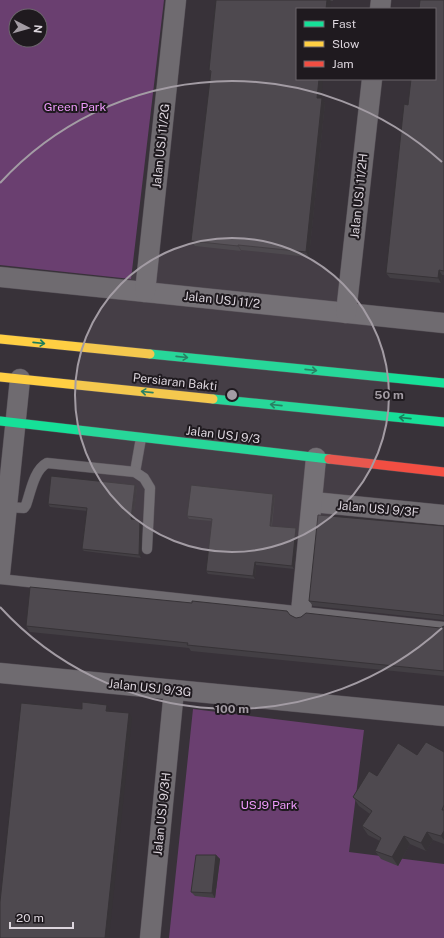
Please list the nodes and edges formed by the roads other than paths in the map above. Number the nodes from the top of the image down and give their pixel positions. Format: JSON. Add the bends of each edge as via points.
{"nodes":[{"id":1,"x":176,"y":0,"type":"edge"},
{"id":2,"x":372,"y":80,"type":"edge"},
{"id":3,"x":0,"y":276,"type":"edge"},
{"id":4,"x":145,"y":292,"type":"junction"},
{"id":5,"x":346,"y":313,"type":"junction"},
{"id":6,"x":444,"y":323,"type":"edge"},
{"id":7,"x":0,"y":339,"type":"edge"},
{"id":8,"x":0,"y":377,"type":"edge"},
{"id":9,"x":20,"y":379,"type":"junction"},
{"id":10,"x":444,"y":383,"type":"edge"},
{"id":11,"x":8,"y":422,"type":"edge"},
{"id":12,"x":444,"y":422,"type":"edge"},
{"id":13,"x":141,"y":438,"type":"junction"},
{"id":14,"x":316,"y":458,"type":"junction"},
{"id":15,"x":135,"y":472,"type":"junction"},
{"id":16,"x":444,"y":472,"type":"edge"},
{"id":17,"x":313,"y":502,"type":"junction"},
{"id":18,"x":7,"y":507,"type":"junction"},
{"id":19,"x":444,"y":515,"type":"edge"},
{"id":20,"x":147,"y":549,"type":"dead end"},
{"id":21,"x":0,"y":574,"type":"edge"},
{"id":22,"x":0,"y":579,"type":"edge"},
{"id":23,"x":301,"y":612,"type":"junction"},
{"id":24,"x":444,"y":627,"type":"edge"},
{"id":25,"x":0,"y":673,"type":"edge"},
{"id":26,"x":174,"y":690,"type":"junction"},
{"id":27,"x":444,"y":716,"type":"edge"},
{"id":28,"x":150,"y":938,"type":"edge"}],
"edges":[{"from":1,"to":4,"type":"street","name":"Jalan USJ 11/2G"},
{"from":2,"to":5,"type":"street","name":"Jalan USJ 11/2H"},
{"from":3,"to":4,"type":"street","name":"Jalan USJ 11/2"},
{"from":4,"to":5,"type":"street","name":"Jalan USJ 11/2"},
{"from":5,"to":6,"type":"street","name":"Jalan USJ 11/2"},
{"from":7,"to":10,"type":"street","name":"Persiaran Bakti","one_way":true},
{"from":8,"to":9,"type":"street","name":"Persiaran Bakti"},
{"from":9,"to":11,"type":"street"},
{"from":12,"to":9,"type":"street","name":"Persiaran Bakti","one_way":true},
{"from":11,"to":13,"type":"street","name":"Jalan USJ 9/3"},
{"from":11,"to":18,"type":"street"},
{"from":13,"to":14,"type":"street","name":"Jalan USJ 9/3"},
{"from":13,"to":15,"type":"lane"},
{"from":14,"to":16,"type":"street","name":"Jalan USJ 9/3"},
{"from":14,"to":17,"type":"street"},
{"from":15,"to":18,"type":"lane","via":[[47,463],[38,471],[24,508]]},
{"from":15,"to":20,"type":"lane","via":[[144,478],[150,488]]},
{"from":17,"to":19,"type":"street","name":"Jalan USJ 9/3F"},
{"from":17,"to":23,"type":"street"},
{"from":18,"to":21,"type":"street"},
{"from":22,"to":23,"type":"lane"},
{"from":23,"to":24,"type":"lane"},
{"from":25,"to":26,"type":"street","name":"Jalan USJ 9/3G"},
{"from":26,"to":27,"type":"street","name":"Jalan USJ 9/3G"},
{"from":26,"to":28,"type":"street","name":"Jalan USJ 9/3H"}]}
